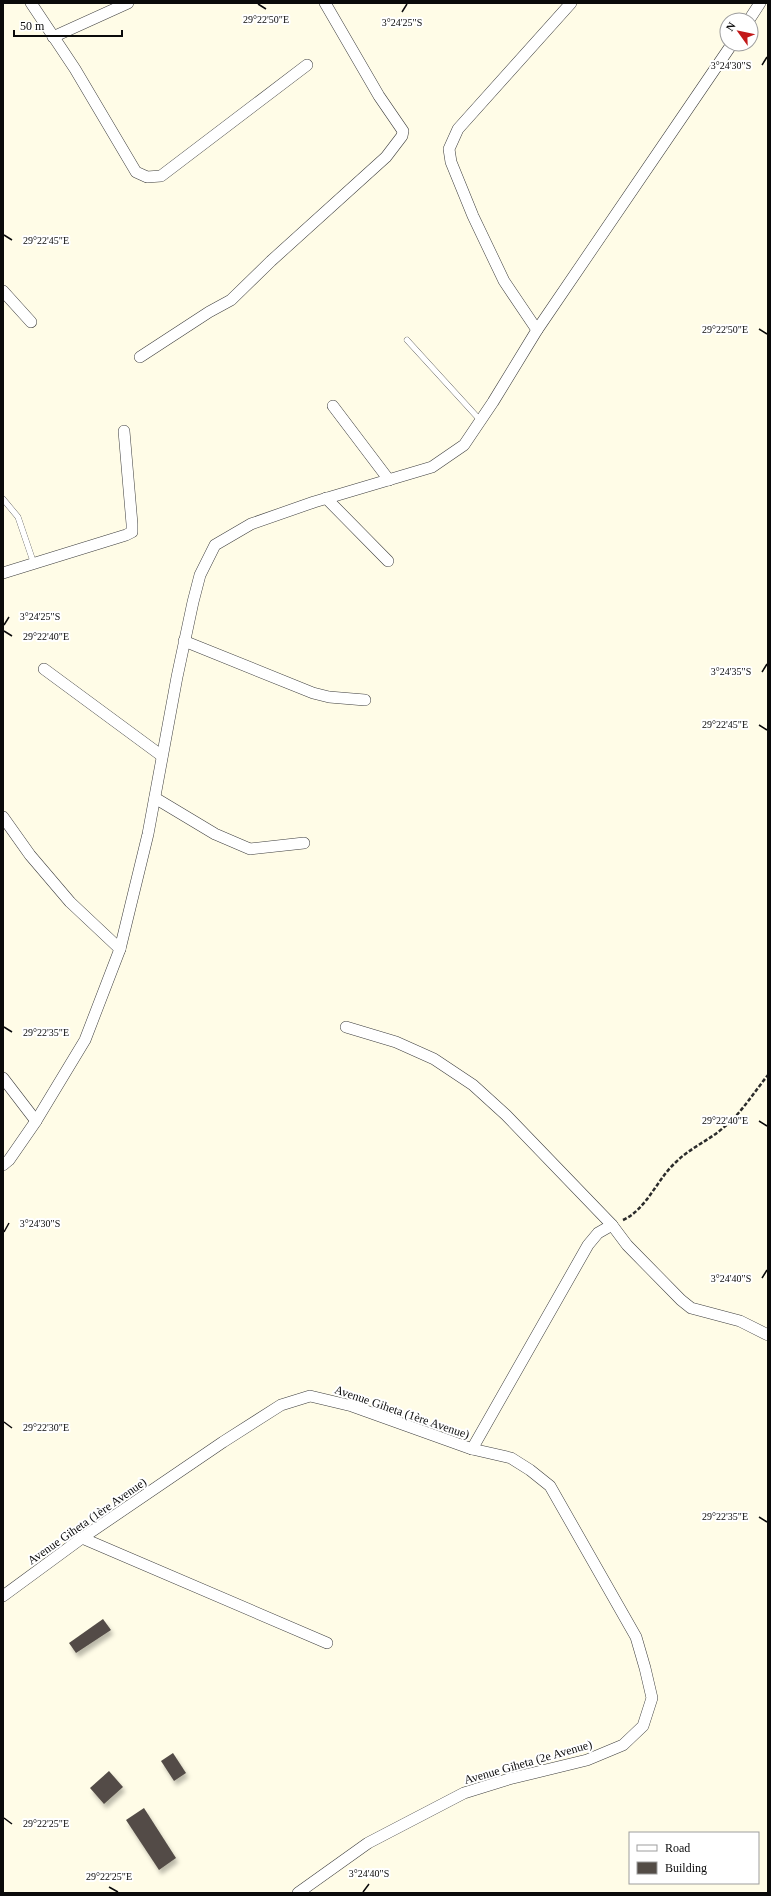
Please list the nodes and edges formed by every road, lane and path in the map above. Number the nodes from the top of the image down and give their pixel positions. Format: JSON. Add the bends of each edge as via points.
{"nodes":[{"id":1,"x":31,"y":3,"type":"edge"},
{"id":2,"x":128,"y":3,"type":"edge"},
{"id":3,"x":325,"y":3,"type":"edge"},
{"id":4,"x":571,"y":3,"type":"edge"},
{"id":5,"x":760,"y":3,"type":"edge"},
{"id":6,"x":754,"y":12,"type":"edge"},
{"id":7,"x":53,"y":37,"type":"junction"},
{"id":8,"x":727,"y":52,"type":"edge"},
{"id":9,"x":307,"y":64,"type":"dead end"},
{"id":10,"x":3,"y":291,"type":"edge"},
{"id":11,"x":31,"y":322,"type":"dead end"},
{"id":12,"x":536,"y":330,"type":"junction"},
{"id":13,"x":407,"y":340,"type":"dead end"},
{"id":14,"x":140,"y":357,"type":"dead end"},
{"id":15,"x":333,"y":406,"type":"dead end"},
{"id":16,"x":480,"y":420,"type":"junction"},
{"id":17,"x":124,"y":431,"type":"dead end"},
{"id":18,"x":389,"y":480,"type":"junction"},
{"id":19,"x":326,"y":498,"type":"junction"},
{"id":20,"x":3,"y":499,"type":"edge"},
{"id":21,"x":388,"y":561,"type":"dead end"},
{"id":22,"x":34,"y":564,"type":"junction"},
{"id":23,"x":3,"y":573,"type":"edge"},
{"id":24,"x":184,"y":641,"type":"junction"},
{"id":25,"x":44,"y":669,"type":"dead end"},
{"id":26,"x":365,"y":700,"type":"dead end"},
{"id":27,"x":162,"y":756,"type":"junction"},
{"id":28,"x":155,"y":798,"type":"junction"},
{"id":29,"x":3,"y":817,"type":"edge"},
{"id":30,"x":304,"y":843,"type":"dead end"},
{"id":31,"x":120,"y":949,"type":"junction"},
{"id":32,"x":346,"y":1027,"type":"dead end"},
{"id":33,"x":768,"y":1075,"type":"edge"},
{"id":34,"x":3,"y":1078,"type":"edge"},
{"id":35,"x":36,"y":1121,"type":"junction"},
{"id":36,"x":3,"y":1165,"type":"edge"},
{"id":37,"x":612,"y":1225,"type":"junction"},
{"id":38,"x":768,"y":1335,"type":"edge"},
{"id":39,"x":472,"y":1449,"type":"junction"},
{"id":40,"x":82,"y":1538,"type":"junction"},
{"id":41,"x":3,"y":1596,"type":"edge"},
{"id":42,"x":327,"y":1643,"type":"dead end"},
{"id":43,"x":623,"y":1745,"type":"joint"},
{"id":44,"x":298,"y":1893,"type":"edge"}],
"edges":[{"from":1,"to":7,"type":"street"},
{"from":2,"to":7,"type":"street"},
{"from":3,"to":14,"type":"street","via":[[379,96],[403,131],[402,136],[386,157],[231,300]]},
{"from":4,"to":12,"type":"street","via":[[458,128],[449,149],[451,162],[473,216],[504,281]]},
{"from":5,"to":6,"type":"street"},
{"from":7,"to":9,"type":"street","via":[[136,172],[147,177],[161,176]]},
{"from":8,"to":12,"type":"street"},
{"from":10,"to":11,"type":"street"},
{"from":12,"to":16,"type":"street"},
{"from":13,"to":16,"type":"lane"},
{"from":15,"to":18,"type":"street"},
{"from":16,"to":18,"type":"street","via":[[464,445],[432,467]]},
{"from":17,"to":22,"type":"street","via":[[132,532]]},
{"from":18,"to":19,"type":"street"},
{"from":19,"to":21,"type":"street"},
{"from":19,"to":24,"type":"street","via":[[251,524],[215,545],[200,575]]},
{"from":20,"to":22,"type":"lane","via":[[18,517]]},
{"from":22,"to":23,"type":"street"},
{"from":24,"to":26,"type":"street","via":[[313,693]]},
{"from":24,"to":27,"type":"street"},
{"from":25,"to":27,"type":"street"},
{"from":27,"to":28,"type":"street"},
{"from":28,"to":30,"type":"street","via":[[215,834],[250,849]]},
{"from":28,"to":31,"type":"street"},
{"from":29,"to":31,"type":"street","via":[[30,855],[70,902]]},
{"from":31,"to":35,"type":"street","via":[[85,1040]]},
{"from":32,"to":37,"type":"street","via":[[396,1042],[434,1059],[474,1085]]},
{"from":33,"to":37,"type":"path","via":[[723,1129],[696,1144],[675,1162],[630,1217]]},
{"from":34,"to":35,"type":"street"},
{"from":35,"to":36,"type":"street"},
{"from":37,"to":38,"type":"street","via":[[627,1245],[691,1308],[740,1321]]},
{"from":37,"to":39,"type":"street","via":[[598,1233],[588,1245]]},
{"from":39,"to":40,"type":"street","name":"Avenue Giheta (1ère Avenue)","via":[[352,1406],[310,1396],[282,1404]]},
{"from":39,"to":43,"type":"street","name":"Avenue Giheta (1ère Avenue)","via":[[511,1458],[550,1486],[636,1637],[652,1698],[643,1726]]},
{"from":40,"to":41,"type":"street","name":"Avenue Giheta (1ère Avenue)"},
{"from":40,"to":42,"type":"street"},
{"from":43,"to":44,"type":"street","name":"Avenue Giheta (2e Avenue)","via":[[588,1760],[509,1779],[464,1794],[368,1843]]}]}
